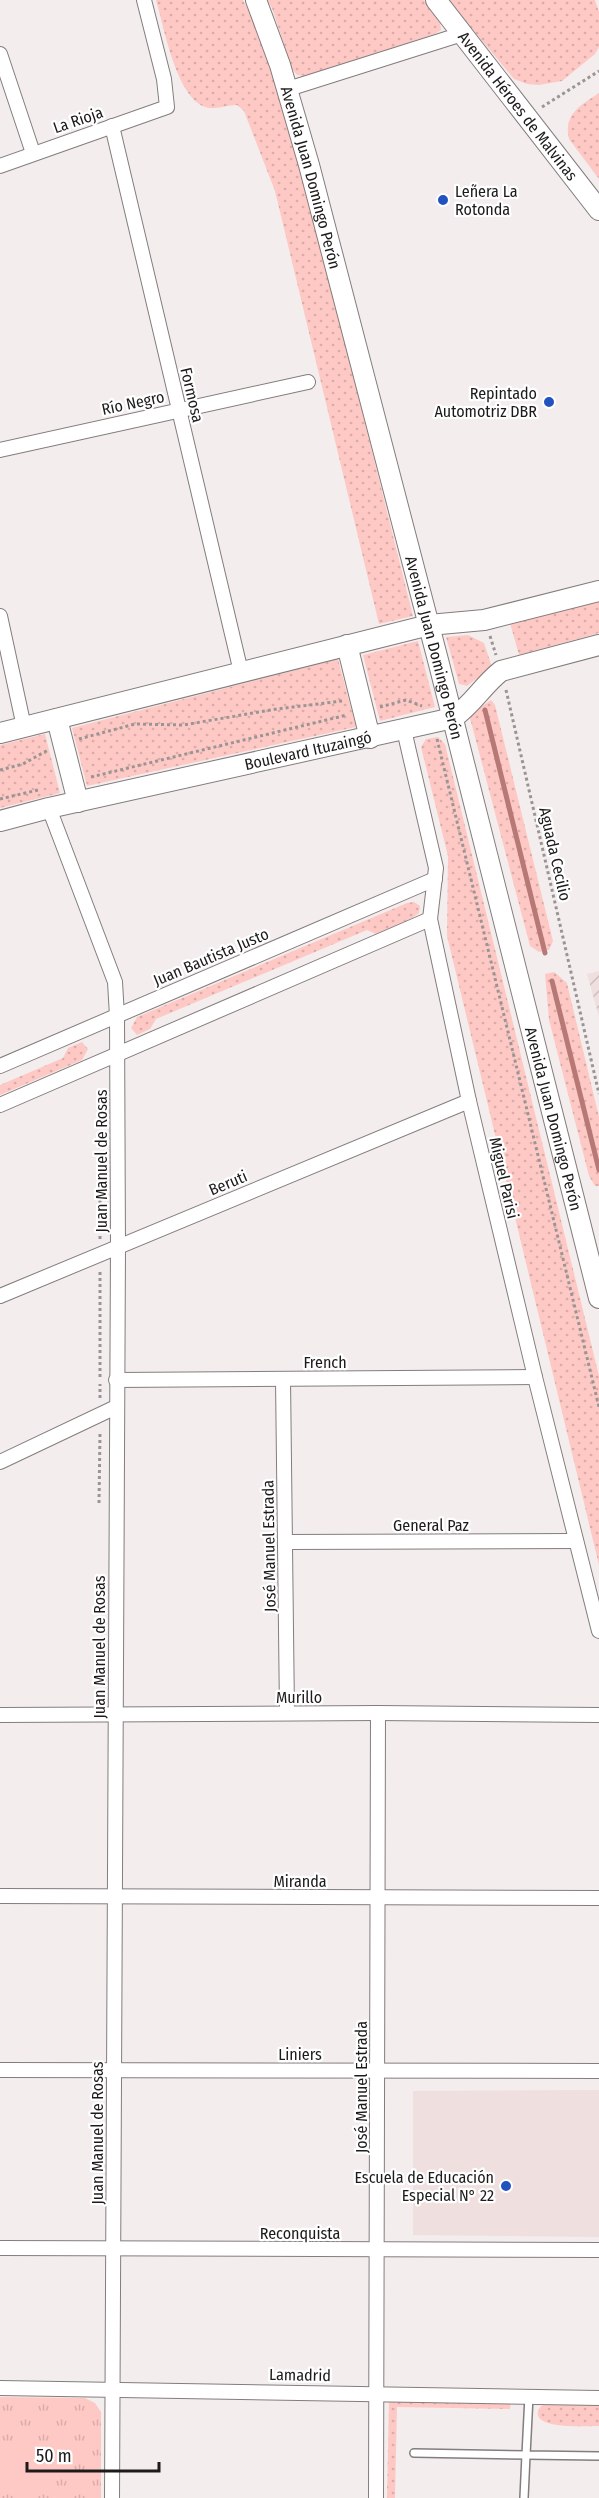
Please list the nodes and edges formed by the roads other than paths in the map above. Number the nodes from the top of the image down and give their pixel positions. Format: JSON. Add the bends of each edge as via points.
{"nodes":[{"id":1,"x":144,"y":0,"type":"edge"},
{"id":2,"x":256,"y":0,"type":"edge"},
{"id":3,"x":436,"y":0,"type":"edge"},
{"id":4,"x":462,"y":34,"type":"junction"},
{"id":5,"x":0,"y":54,"type":"edge"},
{"id":6,"x":288,"y":89,"type":"junction"},
{"id":7,"x":112,"y":126,"type":"junction"},
{"id":8,"x":33,"y":153,"type":"junction"},
{"id":9,"x":0,"y":166,"type":"edge"},
{"id":10,"x":599,"y":210,"type":"edge"},
{"id":11,"x":308,"y":382,"type":"dead end"},
{"id":12,"x":179,"y":410,"type":"junction"},
{"id":13,"x":0,"y":450,"type":"edge"},
{"id":14,"x":599,"y":591,"type":"edge"},
{"id":15,"x":0,"y":616,"type":"edge"},
{"id":16,"x":429,"y":625,"type":"junction"},
{"id":17,"x":347,"y":645,"type":"junction"},
{"id":18,"x":599,"y":645,"type":"edge"},
{"id":19,"x":241,"y":672,"type":"junction"},
{"id":20,"x":453,"y":718,"type":"junction"},
{"id":21,"x":57,"y":719,"type":"junction"},
{"id":22,"x":24,"y":727,"type":"junction"},
{"id":23,"x":404,"y":730,"type":"junction"},
{"id":24,"x":0,"y":733,"type":"edge"},
{"id":25,"x":370,"y":738,"type":"junction"},
{"id":26,"x":78,"y":802,"type":"junction"},
{"id":27,"x":49,"y":808,"type":"junction"},
{"id":28,"x":0,"y":821,"type":"edge"},
{"id":29,"x":435,"y":879,"type":"junction"},
{"id":30,"x":430,"y":919,"type":"junction"},
{"id":31,"x":117,"y":1016,"type":"junction"},
{"id":32,"x":118,"y":1055,"type":"junction"},
{"id":33,"x":0,"y":1066,"type":"edge"},
{"id":34,"x":469,"y":1101,"type":"junction"},
{"id":35,"x":0,"y":1105,"type":"edge"},
{"id":36,"x":118,"y":1246,"type":"junction"},
{"id":37,"x":0,"y":1296,"type":"edge"},
{"id":38,"x":599,"y":1298,"type":"edge"},
{"id":39,"x":535,"y":1377,"type":"junction"},
{"id":40,"x":283,"y":1379,"type":"junction"},
{"id":41,"x":116,"y":1380,"type":"junction"},
{"id":42,"x":116,"y":1407,"type":"junction"},
{"id":43,"x":0,"y":1462,"type":"edge"},
{"id":44,"x":576,"y":1541,"type":"junction"},
{"id":45,"x":286,"y":1542,"type":"junction"},
{"id":46,"x":599,"y":1631,"type":"edge"},
{"id":47,"x":288,"y":1713,"type":"junction"},
{"id":48,"x":378,"y":1713,"type":"junction"},
{"id":49,"x":115,"y":1714,"type":"junction"},
{"id":50,"x":0,"y":1715,"type":"edge"},
{"id":51,"x":599,"y":1715,"type":"edge"},
{"id":52,"x":0,"y":1896,"type":"edge"},
{"id":53,"x":114,"y":1897,"type":"junction"},
{"id":54,"x":599,"y":1898,"type":"edge"},
{"id":55,"x":378,"y":1899,"type":"junction"},
{"id":56,"x":0,"y":2070,"type":"edge"},
{"id":57,"x":113,"y":2070,"type":"junction"},
{"id":58,"x":377,"y":2070,"type":"junction"},
{"id":59,"x":599,"y":2071,"type":"edge"},
{"id":60,"x":0,"y":2248,"type":"edge"},
{"id":61,"x":113,"y":2248,"type":"junction"},
{"id":62,"x":377,"y":2250,"type":"junction"},
{"id":63,"x":599,"y":2250,"type":"edge"},
{"id":64,"x":0,"y":2388,"type":"edge"},
{"id":65,"x":112,"y":2389,"type":"junction"},
{"id":66,"x":376,"y":2393,"type":"junction"},
{"id":67,"x":529,"y":2396,"type":"junction"},
{"id":68,"x":599,"y":2398,"type":"edge"},
{"id":69,"x":414,"y":2453,"type":"dead end"},
{"id":70,"x":526,"y":2455,"type":"junction"},
{"id":71,"x":599,"y":2456,"type":"edge"},
{"id":72,"x":112,"y":2498,"type":"edge"},
{"id":73,"x":376,"y":2498,"type":"edge"},
{"id":74,"x":524,"y":2498,"type":"edge"}],
"edges":[{"from":1,"to":7,"type":"street","name":"La Rioja","via":[[164,79],[167,108]]},
{"from":2,"to":6,"type":"main road","name":"Avenida Juan Domingo Perón"},
{"from":3,"to":4,"type":"main road","name":"Avenida Héroes de Malvinas"},
{"from":4,"to":6,"type":"street"},
{"from":4,"to":10,"type":"main road","name":"Avenida Héroes de Malvinas"},
{"from":5,"to":8,"type":"street"},
{"from":6,"to":16,"type":"main road","name":"Avenida Juan Domingo Perón"},
{"from":7,"to":8,"type":"street","name":"La Rioja"},
{"from":7,"to":12,"type":"street","name":"Formosa"},
{"from":8,"to":9,"type":"street","name":"La Rioja"},
{"from":11,"to":12,"type":"street","name":"Río Negro"},
{"from":12,"to":13,"type":"street","name":"Río Negro"},
{"from":12,"to":19,"type":"street","name":"Formosa"},
{"from":14,"to":16,"type":"main road","via":[[484,620]]},
{"from":15,"to":22,"type":"street"},
{"from":16,"to":17,"type":"main road"},
{"from":16,"to":20,"type":"main road","name":"Avenida Juan Domingo Perón"},
{"from":17,"to":19,"type":"main road"},
{"from":17,"to":25,"type":"main road"},
{"from":18,"to":20,"type":"main road","name":"Boulevard Ituzaingó","via":[[501,671],[470,706]]},
{"from":19,"to":21,"type":"main road"},
{"from":20,"to":23,"type":"main road","name":"Boulevard Ituzaingó"},
{"from":20,"to":38,"type":"main road","name":"Avenida Juan Domingo Perón"},
{"from":21,"to":22,"type":"main road"},
{"from":21,"to":26,"type":"main road"},
{"from":22,"to":24,"type":"main road"},
{"from":23,"to":25,"type":"main road","name":"Boulevard Ituzaingó"},
{"from":23,"to":29,"type":"street","name":"Miguel Parisi","via":[[436,868]]},
{"from":25,"to":26,"type":"main road","name":"Boulevard Ituzaingó"},
{"from":26,"to":27,"type":"main road","name":"Boulevard Ituzaingó"},
{"from":27,"to":28,"type":"main road","name":"Boulevard Ituzaingó"},
{"from":27,"to":31,"type":"street","name":"Juan Manuel de Rosas","via":[[115,982]]},
{"from":29,"to":30,"type":"street","name":"Miguel Parisi"},
{"from":29,"to":31,"type":"street","name":"Juan Bautista Justo"},
{"from":30,"to":32,"type":"street"},
{"from":30,"to":34,"type":"street","name":"Miguel Parisi"},
{"from":31,"to":32,"type":"street","name":"Juan Manuel de Rosas"},
{"from":31,"to":33,"type":"street","name":"Juan Bautista Justo"},
{"from":32,"to":35,"type":"street"},
{"from":32,"to":36,"type":"street","name":"Juan Manuel de Rosas"},
{"from":34,"to":36,"type":"street","name":"Beruti"},
{"from":34,"to":39,"type":"street","name":"Miguel Parisi"},
{"from":36,"to":37,"type":"street","name":"Beruti"},
{"from":36,"to":41,"type":"street","name":"Juan Manuel de Rosas"},
{"from":39,"to":40,"type":"street","name":"French"},
{"from":39,"to":44,"type":"street","name":"Miguel Parisi"},
{"from":40,"to":41,"type":"street","name":"French"},
{"from":40,"to":45,"type":"street","name":"José Manuel Estrada"},
{"from":41,"to":42,"type":"street","name":"Juan Manuel de Rosas"},
{"from":42,"to":43,"type":"street"},
{"from":42,"to":49,"type":"street","name":"Juan Manuel de Rosas"},
{"from":44,"to":45,"type":"street","name":"General Paz"},
{"from":44,"to":46,"type":"street","name":"Miguel Parisi"},
{"from":45,"to":47,"type":"street","name":"José Manuel Estrada"},
{"from":47,"to":48,"type":"street","name":"Murillo"},
{"from":47,"to":49,"type":"street","name":"Murillo"},
{"from":48,"to":51,"type":"street","name":"Murillo"},
{"from":48,"to":55,"type":"street","name":"José Manuel Estrada"},
{"from":49,"to":50,"type":"street","name":"Murillo"},
{"from":49,"to":53,"type":"street","name":"Juan Manuel de Rosas"},
{"from":52,"to":53,"type":"street","name":"Miranda"},
{"from":53,"to":55,"type":"street","name":"Miranda"},
{"from":53,"to":57,"type":"street","name":"Juan Manuel de Rosas"},
{"from":54,"to":55,"type":"street","name":"Miranda"},
{"from":55,"to":58,"type":"street","name":"José Manuel Estrada"},
{"from":56,"to":57,"type":"street","name":"Liniers"},
{"from":57,"to":58,"type":"street","name":"Liniers"},
{"from":57,"to":61,"type":"street","name":"Juan Manuel de Rosas"},
{"from":58,"to":59,"type":"street","name":"Liniers"},
{"from":58,"to":62,"type":"street","name":"José Manuel Estrada"},
{"from":60,"to":61,"type":"street","name":"Reconquista"},
{"from":61,"to":62,"type":"street","name":"Reconquista"},
{"from":61,"to":65,"type":"street","name":"Juan Manuel de Rosas"},
{"from":62,"to":63,"type":"street","name":"Reconquista"},
{"from":62,"to":66,"type":"street","name":"José Manuel Estrada"},
{"from":64,"to":65,"type":"street","name":"Lamadrid"},
{"from":65,"to":66,"type":"street","name":"Lamadrid"},
{"from":65,"to":72,"type":"street","name":"Juan Manuel de Rosas"},
{"from":66,"to":67,"type":"street","name":"Lamadrid"},
{"from":66,"to":73,"type":"street","name":"José Manuel Estrada"},
{"from":67,"to":68,"type":"street","name":"Lamadrid"},
{"from":67,"to":70,"type":"lane"},
{"from":69,"to":70,"type":"lane"},
{"from":70,"to":71,"type":"lane"},
{"from":70,"to":74,"type":"lane"}]}
